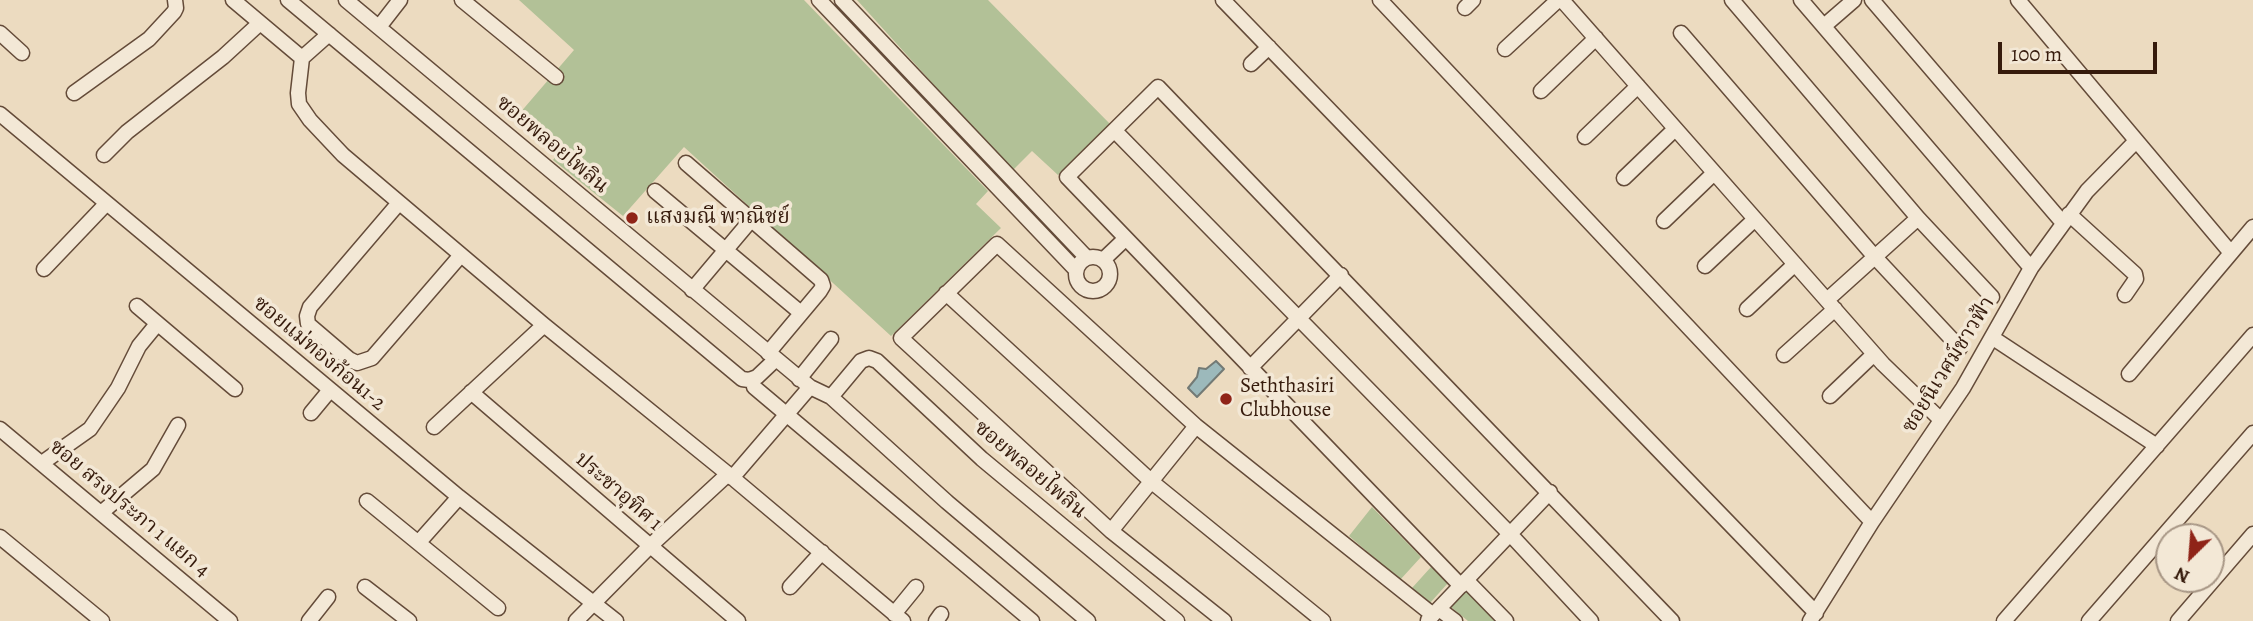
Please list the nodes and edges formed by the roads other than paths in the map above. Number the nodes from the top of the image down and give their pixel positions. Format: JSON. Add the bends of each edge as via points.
{"nodes":[{"id":1,"x":175,"y":0,"type":"edge"},
{"id":2,"x":233,"y":0,"type":"edge"},
{"id":3,"x":288,"y":0,"type":"edge"},
{"id":4,"x":346,"y":0,"type":"edge"},
{"id":5,"x":400,"y":0,"type":"edge"},
{"id":6,"x":463,"y":0,"type":"edge"},
{"id":7,"x":819,"y":0,"type":"edge"},
{"id":8,"x":842,"y":0,"type":"edge"},
{"id":9,"x":1380,"y":0,"type":"edge"},
{"id":10,"x":1560,"y":0,"type":"edge"},
{"id":11,"x":1732,"y":0,"type":"edge"},
{"id":12,"x":1801,"y":0,"type":"edge"},
{"id":13,"x":1854,"y":0,"type":"edge"},
{"id":14,"x":1871,"y":0,"type":"edge"},
{"id":15,"x":2018,"y":0,"type":"edge"},
{"id":16,"x":1228,"y":2,"type":"edge"},
{"id":17,"x":260,"y":23,"type":"junction"},
{"id":18,"x":1824,"y":26,"type":"junction"},
{"id":19,"x":379,"y":27,"type":"junction"},
{"id":20,"x":0,"y":33,"type":"edge"},
{"id":21,"x":1681,"y":33,"type":"dead end"},
{"id":22,"x":329,"y":34,"type":"junction"},
{"id":23,"x":1596,"y":38,"type":"junction"},
{"id":24,"x":1269,"y":47,"type":"junction"},
{"id":25,"x":1505,"y":49,"type":"dead end"},
{"id":26,"x":22,"y":52,"type":"dead end"},
{"id":27,"x":895,"y":56,"type":"junction"},
{"id":28,"x":302,"y":58,"type":"junction"},
{"id":29,"x":1251,"y":64,"type":"dead end"},
{"id":30,"x":882,"y":67,"type":"junction"},
{"id":31,"x":556,"y":77,"type":"dead end"},
{"id":32,"x":1638,"y":86,"type":"junction"},
{"id":33,"x":1541,"y":91,"type":"dead end"},
{"id":34,"x":74,"y":93,"type":"dead end"},
{"id":35,"x":0,"y":114,"type":"edge"},
{"id":36,"x":1675,"y":129,"type":"junction"},
{"id":37,"x":1115,"y":131,"type":"junction"},
{"id":38,"x":1585,"y":137,"type":"dead end"},
{"id":39,"x":2136,"y":141,"type":"junction"},
{"id":40,"x":104,"y":155,"type":"dead end"},
{"id":41,"x":686,"y":163,"type":"dead end"},
{"id":42,"x":1714,"y":173,"type":"junction"},
{"id":43,"x":1624,"y":178,"type":"dead end"},
{"id":44,"x":655,"y":191,"type":"dead end"},
{"id":45,"x":1026,"y":193,"type":"junction"},
{"id":46,"x":106,"y":204,"type":"junction"},
{"id":47,"x":398,"y":204,"type":"junction"},
{"id":48,"x":1013,"y":205,"type":"junction"},
{"id":49,"x":1918,"y":218,"type":"junction"},
{"id":50,"x":1755,"y":219,"type":"junction"},
{"id":51,"x":2066,"y":219,"type":"junction"},
{"id":52,"x":751,"y":220,"type":"junction"},
{"id":53,"x":1664,"y":221,"type":"dead end"},
{"id":54,"x":2253,"y":227,"type":"edge"},
{"id":55,"x":1125,"y":239,"type":"junction"},
{"id":56,"x":726,"y":250,"type":"junction"},
{"id":57,"x":2231,"y":253,"type":"junction"},
{"id":58,"x":461,"y":255,"type":"junction"},
{"id":59,"x":1874,"y":257,"type":"junction"},
{"id":60,"x":1087,"y":258,"type":"junction"},
{"id":61,"x":1103,"y":260,"type":"junction"},
{"id":62,"x":1795,"y":264,"type":"junction"},
{"id":63,"x":1705,"y":266,"type":"dead end"},
{"id":64,"x":44,"y":268,"type":"dead end"},
{"id":65,"x":2031,"y":268,"type":"junction"},
{"id":66,"x":1076,"y":270,"type":"junction"},
{"id":67,"x":1341,"y":275,"type":"junction"},
{"id":68,"x":1080,"y":286,"type":"junction"},
{"id":69,"x":692,"y":290,"type":"junction"},
{"id":70,"x":946,"y":293,"type":"junction"},
{"id":71,"x":2125,"y":295,"type":"dead end"},
{"id":72,"x":1992,"y":297,"type":"dead end"},
{"id":73,"x":1062,"y":304,"type":"junction"},
{"id":74,"x":1831,"y":305,"type":"junction"},
{"id":75,"x":137,"y":306,"type":"dead end"},
{"id":76,"x":1747,"y":309,"type":"dead end"},
{"id":77,"x":801,"y":313,"type":"junction"},
{"id":78,"x":1298,"y":318,"type":"junction"},
{"id":79,"x":157,"y":324,"type":"junction"},
{"id":80,"x":544,"y":325,"type":"junction"},
{"id":81,"x":2253,"y":335,"type":"edge"},
{"id":82,"x":1993,"y":338,"type":"junction"},
{"id":83,"x":831,"y":339,"type":"dead end"},
{"id":84,"x":1960,"y":348,"type":"dead end"},
{"id":85,"x":1874,"y":354,"type":"junction"},
{"id":86,"x":1784,"y":355,"type":"dead end"},
{"id":87,"x":772,"y":356,"type":"junction"},
{"id":88,"x":1250,"y":368,"type":"junction"},
{"id":89,"x":2129,"y":374,"type":"dead end"},
{"id":90,"x":805,"y":383,"type":"junction"},
{"id":91,"x":754,"y":387,"type":"dead end"},
{"id":92,"x":235,"y":389,"type":"dead end"},
{"id":93,"x":330,"y":390,"type":"junction"},
{"id":94,"x":471,"y":392,"type":"junction"},
{"id":95,"x":1830,"y":396,"type":"dead end"},
{"id":96,"x":831,"y":397,"type":"junction"},
{"id":97,"x":311,"y":413,"type":"dead end"},
{"id":98,"x":788,"y":414,"type":"junction"},
{"id":99,"x":1941,"y":421,"type":"junction"},
{"id":100,"x":178,"y":425,"type":"dead end"},
{"id":101,"x":1196,"y":426,"type":"junction"},
{"id":102,"x":434,"y":427,"type":"dead end"},
{"id":103,"x":0,"y":429,"type":"edge"},
{"id":104,"x":2253,"y":433,"type":"edge"},
{"id":105,"x":2157,"y":446,"type":"junction"},
{"id":106,"x":42,"y":463,"type":"junction"},
{"id":107,"x":730,"y":476,"type":"junction"},
{"id":108,"x":1152,"y":482,"type":"junction"},
{"id":109,"x":1550,"y":492,"type":"junction"},
{"id":110,"x":459,"y":497,"type":"junction"},
{"id":111,"x":367,"y":501,"type":"dead end"},
{"id":112,"x":101,"y":513,"type":"junction"},
{"id":113,"x":1872,"y":522,"type":"junction"},
{"id":114,"x":2178,"y":523,"type":"edge"},
{"id":115,"x":1111,"y":531,"type":"junction"},
{"id":116,"x":1510,"y":534,"type":"junction"},
{"id":117,"x":2253,"y":534,"type":"edge"},
{"id":118,"x":0,"y":537,"type":"edge"},
{"id":119,"x":419,"y":542,"type":"junction"},
{"id":120,"x":649,"y":547,"type":"junction"},
{"id":121,"x":2155,"y":549,"type":"edge"},
{"id":122,"x":822,"y":552,"type":"junction"},
{"id":123,"x":2225,"y":562,"type":"edge"},
{"id":124,"x":1464,"y":583,"type":"junction"},
{"id":125,"x":365,"y":587,"type":"dead end"},
{"id":126,"x":790,"y":587,"type":"dead end"},
{"id":127,"x":916,"y":587,"type":"dead end"},
{"id":128,"x":2199,"y":593,"type":"edge"},
{"id":129,"x":328,"y":597,"type":"dead end"},
{"id":130,"x":593,"y":602,"type":"junction"},
{"id":131,"x":498,"y":608,"type":"dead end"},
{"id":132,"x":1433,"y":615,"type":"edge"},
{"id":133,"x":1813,"y":617,"type":"edge"},
{"id":134,"x":899,"y":618,"type":"edge"},
{"id":135,"x":102,"y":621,"type":"edge"},
{"id":136,"x":230,"y":621,"type":"edge"},
{"id":137,"x":309,"y":621,"type":"edge"},
{"id":138,"x":409,"y":621,"type":"edge"},
{"id":139,"x":576,"y":621,"type":"edge"},
{"id":140,"x":616,"y":621,"type":"edge"},
{"id":141,"x":738,"y":621,"type":"edge"},
{"id":142,"x":1031,"y":621,"type":"edge"},
{"id":143,"x":1088,"y":621,"type":"edge"},
{"id":144,"x":1177,"y":621,"type":"edge"},
{"id":145,"x":1224,"y":621,"type":"edge"},
{"id":146,"x":1323,"y":621,"type":"edge"},
{"id":147,"x":1455,"y":621,"type":"edge"},
{"id":148,"x":1506,"y":621,"type":"edge"},
{"id":149,"x":1591,"y":621,"type":"edge"},
{"id":150,"x":1672,"y":621,"type":"edge"},
{"id":151,"x":2004,"y":621,"type":"edge"},
{"id":152,"x":2089,"y":621,"type":"edge"},
{"id":153,"x":2178,"y":621,"type":"edge"}],
"edges":[{"from":1,"to":34,"type":"street","via":[[174,12],[149,39]]},
{"from":2,"to":17,"type":"street"},
{"from":3,"to":22,"type":"street"},
{"from":4,"to":19,"type":"street","name":"ซอยพลอยไพลิน"},
{"from":5,"to":19,"type":"street"},
{"from":6,"to":31,"type":"street"},
{"from":7,"to":30,"type":"street"},
{"from":8,"to":27,"type":"street"},
{"from":9,"to":113,"type":"street"},
{"from":10,"to":23,"type":"street"},
{"from":10,"to":25,"type":"street"},
{"from":11,"to":49,"type":"street"},
{"from":12,"to":18,"type":"street"},
{"from":13,"to":18,"type":"street"},
{"from":14,"to":51,"type":"street"},
{"from":15,"to":39,"type":"street"},
{"from":16,"to":24,"type":"street"},
{"from":17,"to":28,"type":"street"},
{"from":17,"to":40,"type":"street"},
{"from":18,"to":65,"type":"street"},
{"from":19,"to":69,"type":"street","name":"ซอยพลอยไพลิน"},
{"from":20,"to":26,"type":"street"},
{"from":21,"to":59,"type":"street"},
{"from":22,"to":28,"type":"street"},
{"from":22,"to":87,"type":"street","via":[[742,379],[757,377]]},
{"from":23,"to":32,"type":"street"},
{"from":23,"to":33,"type":"street"},
{"from":24,"to":29,"type":"street"},
{"from":24,"to":133,"type":"street"},
{"from":27,"to":30,"type":"street"},
{"from":27,"to":45,"type":"street"},
{"from":28,"to":47,"type":"street","via":[[299,104],[343,155]]},
{"from":30,"to":48,"type":"street"},
{"from":32,"to":36,"type":"street"},
{"from":32,"to":38,"type":"street"},
{"from":35,"to":46,"type":"street","name":"ซอยแม่ทองก้อน1-2"},
{"from":36,"to":42,"type":"street"},
{"from":36,"to":43,"type":"street"},
{"from":37,"to":55,"type":"street","via":[[1067,177]]},
{"from":37,"to":67,"type":"street","via":[[1158,87]]},
{"from":37,"to":78,"type":"street"},
{"from":39,"to":51,"type":"street","name":"ซอยนิเวศม์ชาวฟ้า"},
{"from":39,"to":57,"type":"street"},
{"from":41,"to":52,"type":"street"},
{"from":42,"to":50,"type":"street"},
{"from":42,"to":53,"type":"street"},
{"from":44,"to":56,"type":"street"},
{"from":45,"to":48,"type":"street"},
{"from":45,"to":60,"type":"street"},
{"from":46,"to":64,"type":"street"},
{"from":46,"to":93,"type":"street","name":"ซอยแม่ทองก้อน1-2"},
{"from":47,"to":58,"type":"street"},
{"from":47,"to":58,"type":"street","via":[[307,316],[308,324],[349,359],[357,363],[372,358]]},
{"from":48,"to":66,"type":"street"},
{"from":49,"to":59,"type":"street"},
{"from":49,"to":72,"type":"street"},
{"from":50,"to":62,"type":"street"},
{"from":50,"to":63,"type":"street"},
{"from":51,"to":65,"type":"street","name":"ซอยนิเวศม์ชาวฟ้า"},
{"from":51,"to":71,"type":"street","via":[[2135,274]]},
{"from":52,"to":56,"type":"street"},
{"from":52,"to":77,"type":"street","via":[[821,280],[823,286]]},
{"from":54,"to":57,"type":"street"},
{"from":55,"to":61,"type":"street"},
{"from":55,"to":88,"type":"street"},
{"from":56,"to":69,"type":"street"},
{"from":56,"to":77,"type":"street"},
{"from":57,"to":89,"type":"street"},
{"from":58,"to":80,"type":"street"},
{"from":59,"to":74,"type":"street"},
{"from":59,"to":84,"type":"street"},
{"from":60,"to":61,"type":"street"},
{"from":60,"to":66,"type":"street"},
{"from":61,"to":68,"type":"street","via":[[1109,269],[1106,285],[1091,291]]},
{"from":62,"to":74,"type":"street"},
{"from":62,"to":76,"type":"street"},
{"from":65,"to":82,"type":"street","name":"ซอยนิเวศม์ชาวฟ้า"},
{"from":66,"to":68,"type":"street"},
{"from":67,"to":78,"type":"street"},
{"from":67,"to":109,"type":"street"},
{"from":68,"to":73,"type":"street"},
{"from":69,"to":87,"type":"street","name":"ซอยพลอยไพลิน"},
{"from":70,"to":73,"type":"street","via":[[997,244]]},
{"from":70,"to":108,"type":"street"},
{"from":70,"to":115,"type":"street","via":[[901,338]]},
{"from":73,"to":101,"type":"street"},
{"from":74,"to":85,"type":"street"},
{"from":74,"to":86,"type":"street"},
{"from":75,"to":79,"type":"street"},
{"from":77,"to":87,"type":"street"},
{"from":78,"to":88,"type":"street"},
{"from":78,"to":116,"type":"street"},
{"from":79,"to":92,"type":"street"},
{"from":79,"to":106,"type":"street","via":[[90,429]]},
{"from":80,"to":94,"type":"street"},
{"from":80,"to":107,"type":"street"},
{"from":81,"to":105,"type":"street"},
{"from":82,"to":99,"type":"street","name":"ซอยนิเวศม์ชาวฟ้า"},
{"from":82,"to":105,"type":"street"},
{"from":83,"to":90,"type":"street"},
{"from":85,"to":95,"type":"street"},
{"from":85,"to":99,"type":"street"},
{"from":87,"to":90,"type":"street","name":"ซอยพลอยไพลิน"},
{"from":88,"to":124,"type":"street"},
{"from":90,"to":96,"type":"street","name":"ซอยพลอยไพลิน"},
{"from":90,"to":98,"type":"street"},
{"from":91,"to":98,"type":"street"},
{"from":93,"to":97,"type":"street"},
{"from":93,"to":110,"type":"street","name":"ซอยแม่ทองก้อน1-2"},
{"from":94,"to":102,"type":"street"},
{"from":94,"to":120,"type":"street","name":"ประชาอุทิศ 1"},
{"from":96,"to":143,"type":"street","name":"ซอยพลอยไพลิน"},
{"from":96,"to":144,"type":"street","name":"ซอยพลอยไพลิน","via":[[861,361],[877,362],[982,459]]},
{"from":98,"to":107,"type":"street"},
{"from":98,"to":142,"type":"street"},
{"from":99,"to":113,"type":"street","name":"ซอยนิเวศม์ชาวฟ้า"},
{"from":100,"to":112,"type":"street","via":[[153,469]]},
{"from":101,"to":108,"type":"street"},
{"from":101,"to":132,"type":"street"},
{"from":103,"to":106,"type":"street","name":"ซอย สรงประภา 1 แยก 4"},
{"from":104,"to":114,"type":"street"},
{"from":105,"to":151,"type":"street"},
{"from":106,"to":112,"type":"street","name":"ซอย สรงประภา 1 แยก 4"},
{"from":107,"to":120,"type":"street"},
{"from":107,"to":122,"type":"street"},
{"from":108,"to":115,"type":"street"},
{"from":108,"to":146,"type":"street"},
{"from":109,"to":116,"type":"street"},
{"from":109,"to":150,"type":"street"},
{"from":110,"to":119,"type":"street"},
{"from":110,"to":130,"type":"street","name":"ซอยแม่ทองก้อน1-2"},
{"from":111,"to":119,"type":"street"},
{"from":112,"to":136,"type":"street","name":"ซอย สรงประภา 1 แยก 4"},
{"from":113,"to":133,"type":"street","name":"ซอยนิเวศม์ชาวฟ้า"},
{"from":115,"to":145,"type":"street"},
{"from":116,"to":124,"type":"street"},
{"from":116,"to":149,"type":"street"},
{"from":117,"to":123,"type":"street"},
{"from":118,"to":135,"type":"street"},
{"from":119,"to":131,"type":"street"},
{"from":120,"to":130,"type":"street"},
{"from":120,"to":141,"type":"street","name":"ประชาอุทิศ 1"},
{"from":121,"to":152,"type":"street"},
{"from":122,"to":126,"type":"street"},
{"from":122,"to":134,"type":"street"},
{"from":124,"to":132,"type":"street"},
{"from":124,"to":148,"type":"street"},
{"from":125,"to":138,"type":"street"},
{"from":127,"to":134,"type":"street"},
{"from":128,"to":153,"type":"street"},
{"from":129,"to":137,"type":"street"},
{"from":130,"to":139,"type":"street"},
{"from":130,"to":140,"type":"street","name":"ซอยแม่ทองก้อน1-2"},
{"from":132,"to":147,"type":"street"}]}
